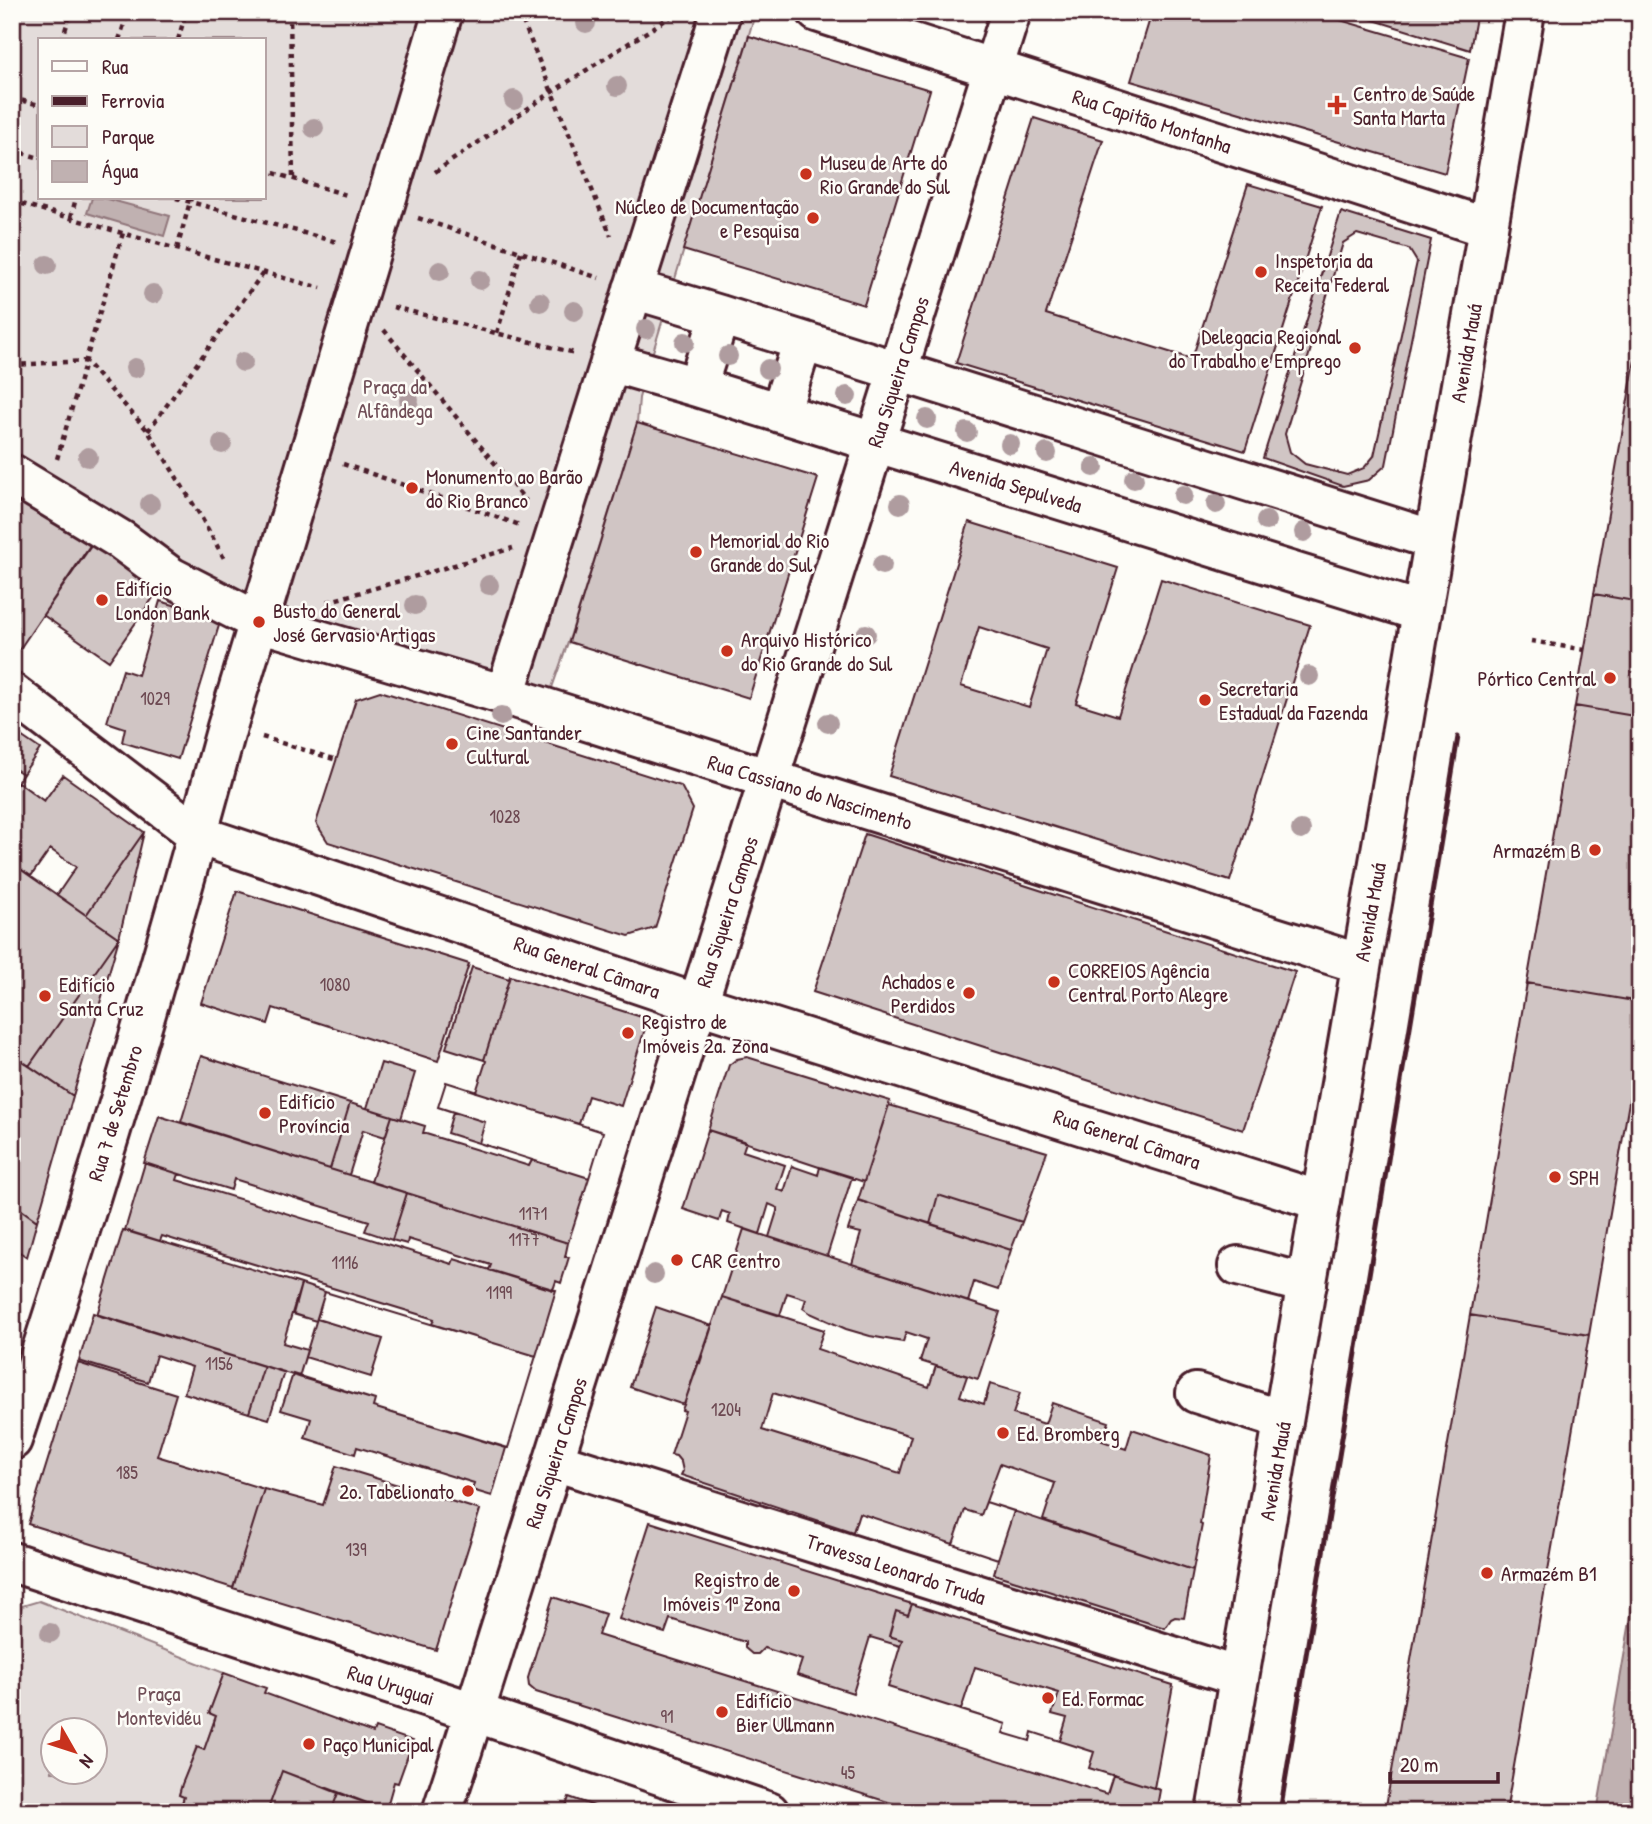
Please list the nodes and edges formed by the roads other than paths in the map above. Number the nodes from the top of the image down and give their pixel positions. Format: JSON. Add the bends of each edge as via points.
{"nodes":[{"id":1,"x":443,"y":12,"type":"edge"},
{"id":2,"x":721,"y":12,"type":"edge"},
{"id":3,"x":817,"y":12,"type":"edge"},
{"id":4,"x":1011,"y":12,"type":"edge"},
{"id":5,"x":1525,"y":12,"type":"edge"},
{"id":6,"x":993,"y":70,"type":"junction"},
{"id":7,"x":1488,"y":228,"type":"junction"},
{"id":8,"x":633,"y":289,"type":"junction"},
{"id":9,"x":720,"y":315,"type":"junction"},
{"id":10,"x":803,"y":341,"type":"junction"},
{"id":11,"x":610,"y":362,"type":"junction"},
{"id":12,"x":898,"y":371,"type":"junction"},
{"id":13,"x":697,"y":387,"type":"junction"},
{"id":14,"x":780,"y":413,"type":"junction"},
{"id":15,"x":875,"y":443,"type":"junction"},
{"id":16,"x":12,"y":474,"type":"edge"},
{"id":17,"x":1434,"y":540,"type":"junction"},
{"id":18,"x":1422,"y":612,"type":"junction"},
{"id":19,"x":259,"y":622,"type":"junction"},
{"id":20,"x":12,"y":693,"type":"edge"},
{"id":21,"x":505,"y":695,"type":"junction"},
{"id":22,"x":769,"y":779,"type":"junction"},
{"id":23,"x":198,"y":835,"type":"junction"},
{"id":24,"x":1362,"y":964,"type":"junction"},
{"id":25,"x":698,"y":1004,"type":"junction"},
{"id":26,"x":1321,"y":1201,"type":"junction"},
{"id":27,"x":1238,"y":1266,"type":"dead end"},
{"id":28,"x":1307,"y":1284,"type":"junction"},
{"id":29,"x":1196,"y":1392,"type":"dead end"},
{"id":30,"x":1283,"y":1420,"type":"junction"},
{"id":31,"x":12,"y":1440,"type":"edge"},
{"id":32,"x":554,"y":1461,"type":"junction"},
{"id":33,"x":12,"y":1562,"type":"edge"},
{"id":34,"x":1239,"y":1677,"type":"junction"},
{"id":35,"x":474,"y":1713,"type":"junction"},
{"id":36,"x":442,"y":1812,"type":"edge"},
{"id":37,"x":769,"y":1812,"type":"edge"},
{"id":38,"x":1216,"y":1812,"type":"edge"}],
"edges":[{"from":1,"to":19,"type":"street"},
{"from":2,"to":8,"type":"street"},
{"from":3,"to":6,"type":"street","name":"Rua Capitão Montanha"},
{"from":4,"to":6,"type":"street","name":"Rua Siqueira Campos"},
{"from":5,"to":7,"type":"street","name":"Avenida Mauá"},
{"from":6,"to":7,"type":"street","name":"Rua Capitão Montanha"},
{"from":6,"to":12,"type":"street","name":"Rua Siqueira Campos"},
{"from":7,"to":17,"type":"street","name":"Avenida Mauá"},
{"from":8,"to":9,"type":"street"},
{"from":8,"to":11,"type":"street"},
{"from":9,"to":10,"type":"street"},
{"from":9,"to":13,"type":"street"},
{"from":10,"to":12,"type":"street"},
{"from":10,"to":14,"type":"street"},
{"from":11,"to":13,"type":"street","name":"Avenida Sepulveda"},
{"from":11,"to":21,"type":"street"},
{"from":12,"to":15,"type":"street","name":"Rua Siqueira Campos"},
{"from":12,"to":17,"type":"street"},
{"from":13,"to":14,"type":"street","name":"Avenida Sepulveda"},
{"from":14,"to":15,"type":"street","name":"Avenida Sepulveda"},
{"from":15,"to":18,"type":"street","name":"Avenida Sepulveda"},
{"from":15,"to":22,"type":"street","name":"Rua Siqueira Campos"},
{"from":16,"to":19,"type":"street","via":[[121,540],[171,577]]},
{"from":17,"to":18,"type":"street","name":"Avenida Mauá"},
{"from":18,"to":24,"type":"street","name":"Avenida Mauá"},
{"from":19,"to":21,"type":"street","name":"Rua Cassiano do Nascimento"},
{"from":19,"to":23,"type":"street","name":"Rua 7 de Setembro"},
{"from":20,"to":23,"type":"street","name":"Rua General Câmara"},
{"from":21,"to":22,"type":"street","name":"Rua Cassiano do Nascimento"},
{"from":22,"to":24,"type":"street","name":"Rua Cassiano do Nascimento"},
{"from":22,"to":25,"type":"street","name":"Rua Siqueira Campos"},
{"from":23,"to":25,"type":"street","name":"Rua General Câmara"},
{"from":23,"to":31,"type":"street","name":"Rua 7 de Setembro"},
{"from":24,"to":26,"type":"street","name":"Avenida Mauá"},
{"from":25,"to":26,"type":"street","name":"Rua General Câmara"},
{"from":25,"to":32,"type":"street","name":"Rua Siqueira Campos"},
{"from":26,"to":28,"type":"street","name":"Avenida Mauá"},
{"from":27,"to":28,"type":"street"},
{"from":28,"to":30,"type":"street","name":"Avenida Mauá"},
{"from":29,"to":30,"type":"street"},
{"from":30,"to":34,"type":"street","name":"Avenida Mauá"},
{"from":32,"to":34,"type":"street","name":"Travessa Leonardo Truda"},
{"from":32,"to":35,"type":"street","name":"Rua Siqueira Campos"},
{"from":33,"to":35,"type":"street","name":"Rua Uruguai"},
{"from":34,"to":38,"type":"street","name":"Avenida Mauá"},
{"from":35,"to":36,"type":"street","name":"Rua Siqueira Campos"},
{"from":35,"to":37,"type":"street","name":"Rua Uruguai"}]}
